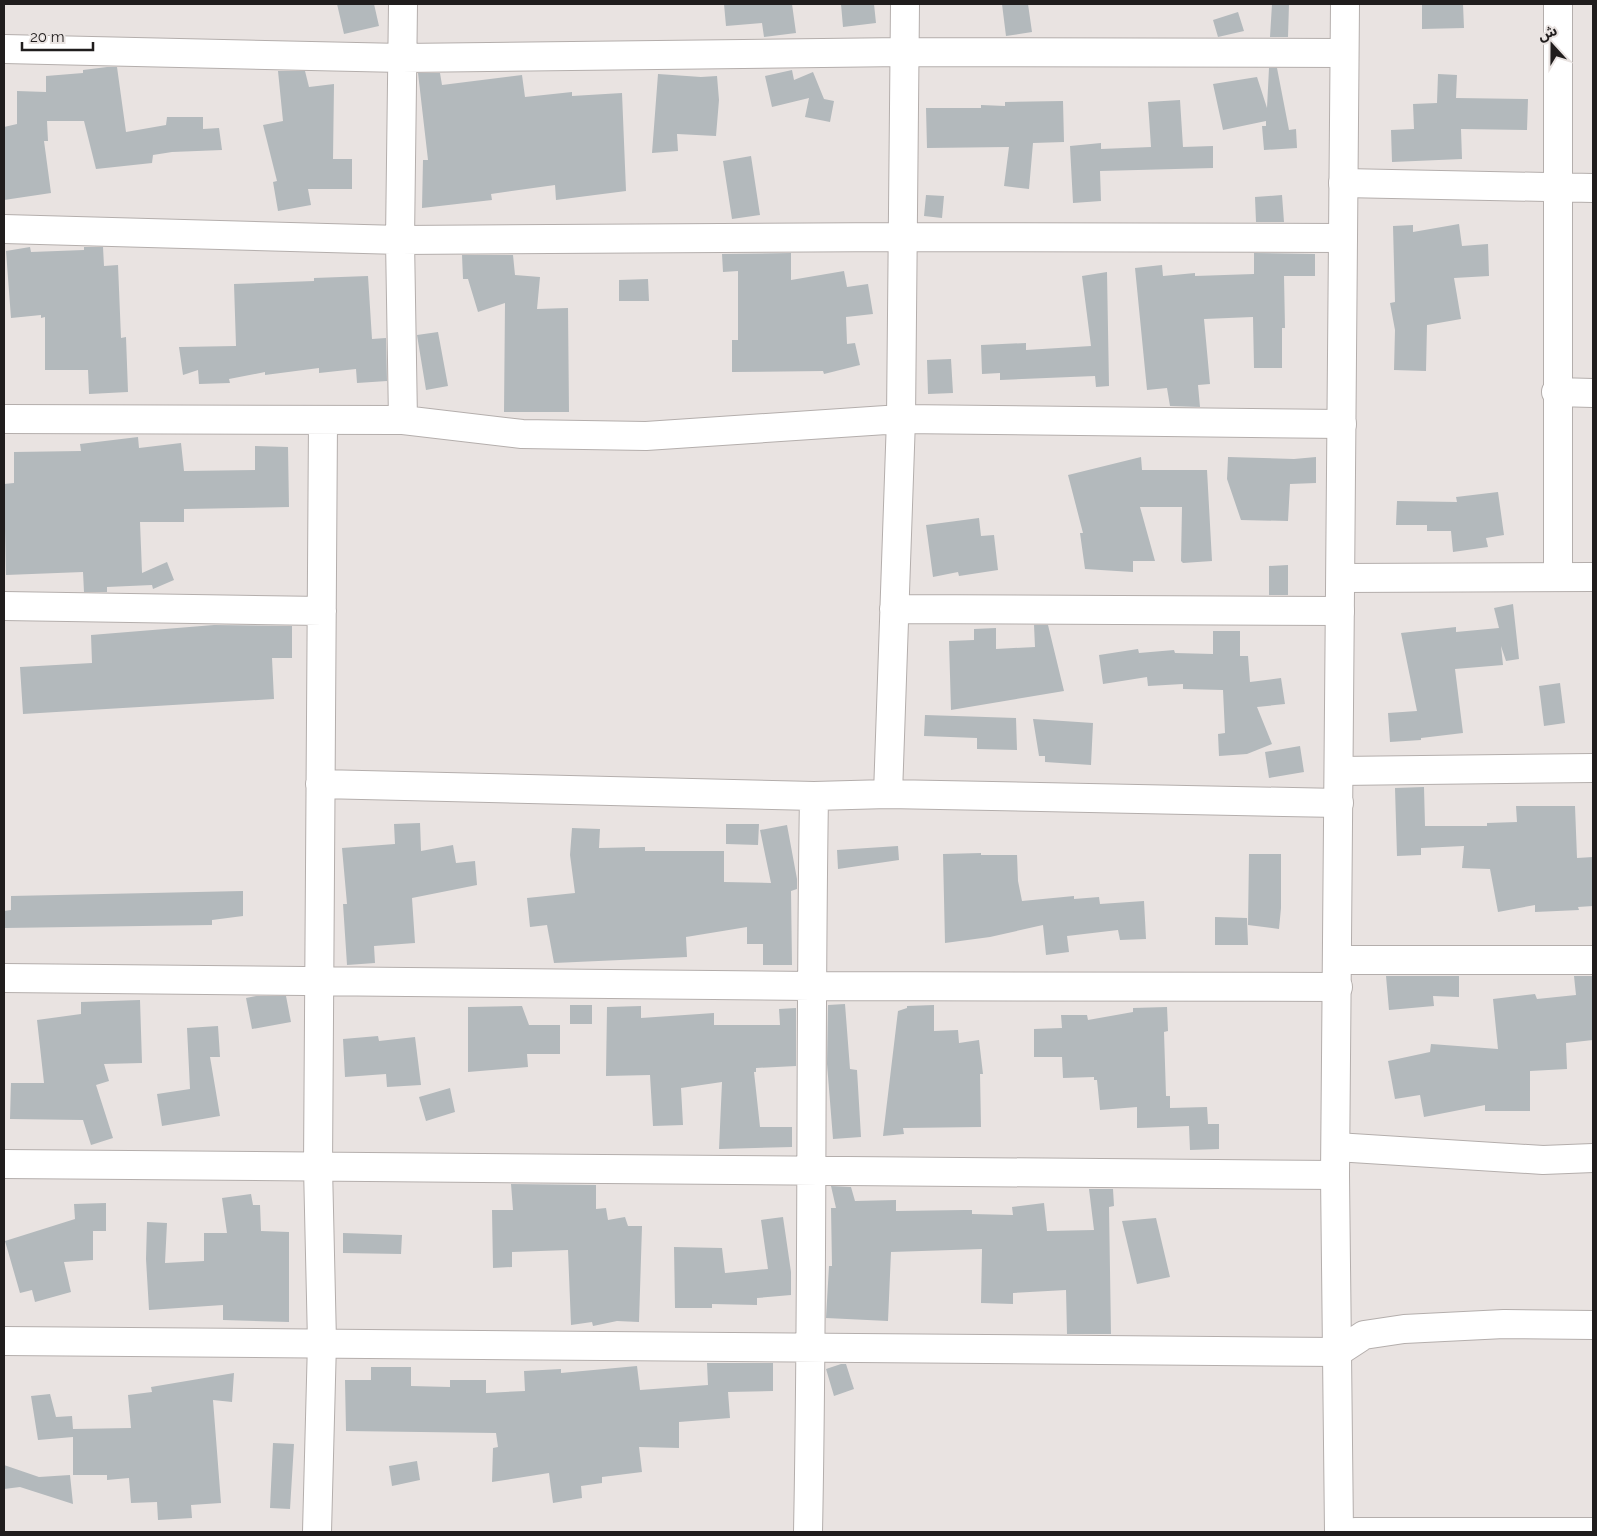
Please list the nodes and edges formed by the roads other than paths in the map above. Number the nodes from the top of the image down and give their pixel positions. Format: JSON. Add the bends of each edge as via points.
{"nodes":[{"id":1,"x":403,"y":4,"type":"edge"},
{"id":2,"x":904,"y":4,"type":"edge"},
{"id":3,"x":1345,"y":4,"type":"edge"},
{"id":4,"x":1558,"y":4,"type":"edge"},
{"id":5,"x":4,"y":49,"type":"edge"},
{"id":6,"x":903,"y":52,"type":"junction"},
{"id":7,"x":1344,"y":53,"type":"junction"},
{"id":8,"x":402,"y":58,"type":"junction"},
{"id":9,"x":1343,"y":182,"type":"junction"},
{"id":10,"x":1558,"y":187,"type":"junction"},
{"id":11,"x":1593,"y":188,"type":"edge"},
{"id":12,"x":4,"y":229,"type":"edge"},
{"id":13,"x":902,"y":237,"type":"junction"},
{"id":14,"x":1343,"y":238,"type":"junction"},
{"id":15,"x":400,"y":240,"type":"junction"},
{"id":16,"x":1556,"y":392,"type":"junction"},
{"id":17,"x":1593,"y":393,"type":"edge"},
{"id":18,"x":4,"y":419,"type":"edge"},
{"id":19,"x":901,"y":419,"type":"junction"},
{"id":20,"x":403,"y":420,"type":"junction"},
{"id":21,"x":323,"y":421,"type":"junction"},
{"id":22,"x":1342,"y":424,"type":"junction"},
{"id":23,"x":1558,"y":577,"type":"junction"},
{"id":24,"x":1593,"y":577,"type":"edge"},
{"id":25,"x":1342,"y":578,"type":"junction"},
{"id":26,"x":4,"y":606,"type":"edge"},
{"id":27,"x":894,"y":609,"type":"junction"},
{"id":28,"x":322,"y":611,"type":"junction"},
{"id":29,"x":1340,"y":611,"type":"junction"},
{"id":30,"x":1593,"y":768,"type":"edge"},
{"id":31,"x":1339,"y":770,"type":"junction"},
{"id":32,"x":320,"y":784,"type":"junction"},
{"id":33,"x":888,"y":794,"type":"junction"},
{"id":34,"x":814,"y":796,"type":"junction"},
{"id":35,"x":1339,"y":803,"type":"junction"},
{"id":36,"x":1336,"y":960,"type":"junction"},
{"id":37,"x":1593,"y":960,"type":"edge"},
{"id":38,"x":4,"y":978,"type":"edge"},
{"id":39,"x":320,"y":982,"type":"junction"},
{"id":40,"x":811,"y":986,"type":"junction"},
{"id":41,"x":1338,"y":986,"type":"junction"},
{"id":42,"x":1336,"y":1147,"type":"junction"},
{"id":43,"x":1593,"y":1158,"type":"edge"},
{"id":44,"x":4,"y":1164,"type":"edge"},
{"id":45,"x":318,"y":1167,"type":"junction"},
{"id":46,"x":812,"y":1171,"type":"junction"},
{"id":47,"x":1335,"y":1175,"type":"junction"},
{"id":48,"x":1593,"y":1325,"type":"edge"},
{"id":49,"x":4,"y":1341,"type":"edge"},
{"id":50,"x":322,"y":1342,"type":"junction"},
{"id":51,"x":812,"y":1347,"type":"junction"},
{"id":52,"x":1338,"y":1352,"type":"junction"},
{"id":53,"x":317,"y":1532,"type":"edge"},
{"id":54,"x":808,"y":1532,"type":"edge"},
{"id":55,"x":1339,"y":1532,"type":"edge"},
{"id":56,"x":1355,"y":1532,"type":"edge"},
{"id":57,"x":1593,"y":1532,"type":"edge"}],
"edges":[{"from":1,"to":8,"type":"street"},
{"from":2,"to":6,"type":"street"},
{"from":3,"to":7,"type":"street"},
{"from":4,"to":10,"type":"street"},
{"from":5,"to":8,"type":"street"},
{"from":6,"to":7,"type":"street"},
{"from":6,"to":8,"type":"street"},
{"from":6,"to":13,"type":"street"},
{"from":7,"to":9,"type":"street"},
{"from":8,"to":15,"type":"street"},
{"from":9,"to":10,"type":"street"},
{"from":9,"to":14,"type":"street"},
{"from":10,"to":11,"type":"street"},
{"from":10,"to":16,"type":"street"},
{"from":12,"to":15,"type":"street"},
{"from":13,"to":14,"type":"street"},
{"from":13,"to":15,"type":"street"},
{"from":13,"to":19,"type":"street"},
{"from":14,"to":22,"type":"street"},
{"from":15,"to":20,"type":"street"},
{"from":16,"to":17,"type":"street"},
{"from":16,"to":23,"type":"street"},
{"from":18,"to":21,"type":"street"},
{"from":19,"to":20,"type":"street","via":[[646,436],[522,434]]},
{"from":19,"to":22,"type":"street"},
{"from":19,"to":27,"type":"street"},
{"from":20,"to":21,"type":"street"},
{"from":21,"to":28,"type":"street"},
{"from":22,"to":25,"type":"street"},
{"from":23,"to":24,"type":"street"},
{"from":23,"to":25,"type":"street"},
{"from":25,"to":29,"type":"street"},
{"from":26,"to":28,"type":"street"},
{"from":27,"to":29,"type":"street"},
{"from":27,"to":33,"type":"street"},
{"from":28,"to":32,"type":"street"},
{"from":29,"to":31,"type":"street"},
{"from":30,"to":31,"type":"street"},
{"from":31,"to":35,"type":"street"},
{"from":32,"to":34,"type":"street"},
{"from":32,"to":39,"type":"street"},
{"from":33,"to":34,"type":"street"},
{"from":33,"to":35,"type":"street"},
{"from":34,"to":40,"type":"street"},
{"from":35,"to":36,"type":"street"},
{"from":36,"to":37,"type":"street"},
{"from":36,"to":41,"type":"street"},
{"from":38,"to":39,"type":"street"},
{"from":39,"to":40,"type":"street"},
{"from":39,"to":45,"type":"street"},
{"from":40,"to":41,"type":"street"},
{"from":40,"to":46,"type":"street"},
{"from":41,"to":42,"type":"street"},
{"from":42,"to":43,"type":"street","via":[[1543,1160]]},
{"from":42,"to":47,"type":"street"},
{"from":44,"to":45,"type":"street"},
{"from":45,"to":46,"type":"street"},
{"from":45,"to":50,"type":"street"},
{"from":46,"to":47,"type":"street"},
{"from":46,"to":51,"type":"street"},
{"from":47,"to":52,"type":"street"},
{"from":48,"to":52,"type":"street","via":[[1504,1324],[1404,1329],[1364,1335]]},
{"from":49,"to":50,"type":"street"},
{"from":50,"to":51,"type":"street"},
{"from":50,"to":53,"type":"street"},
{"from":51,"to":52,"type":"street"},
{"from":51,"to":54,"type":"street"},
{"from":52,"to":55,"type":"street"},
{"from":56,"to":57,"type":"street"}]}
